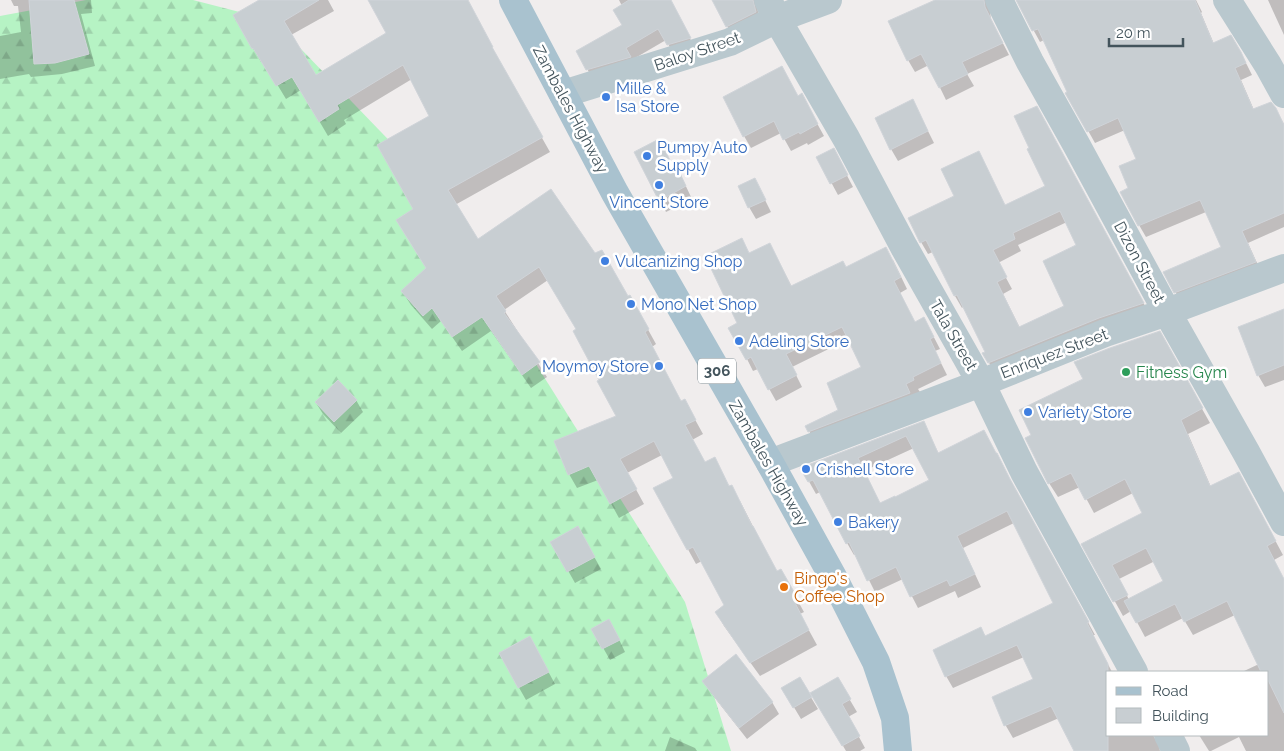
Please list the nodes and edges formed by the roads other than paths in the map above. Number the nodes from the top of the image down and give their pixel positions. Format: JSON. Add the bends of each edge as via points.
{"nodes":[{"id":1,"x":513,"y":0,"type":"edge"},
{"id":2,"x":828,"y":0,"type":"edge"},
{"id":3,"x":999,"y":0,"type":"edge"},
{"id":4,"x":1227,"y":0,"type":"edge"},
{"id":5,"x":773,"y":9,"type":"edge"},
{"id":6,"x":563,"y":94,"type":"junction"},
{"id":7,"x":1284,"y":94,"type":"edge"},
{"id":8,"x":1284,"y":268,"type":"edge"},
{"id":9,"x":1167,"y":312,"type":"junction"},
{"id":10,"x":981,"y":382,"type":"junction"},
{"id":11,"x":770,"y":463,"type":"junction"},
{"id":12,"x":1284,"y":522,"type":"edge"},
{"id":13,"x":1133,"y":671,"type":"edge"},
{"id":14,"x":1168,"y":736,"type":"edge"},
{"id":15,"x":898,"y":751,"type":"edge"},
{"id":16,"x":1176,"y":751,"type":"edge"}],
"edges":[{"from":1,"to":6,"type":"main road","name":"Zambales Highway","number":"306"},
{"from":2,"to":5,"type":"street","name":"Baloy Street"},
{"from":3,"to":9,"type":"street","name":"Dizon Street"},
{"from":4,"to":7,"type":"street"},
{"from":5,"to":6,"type":"street","name":"Baloy Street","via":[[730,42]]},
{"from":5,"to":10,"type":"street","name":"Tala Street"},
{"from":6,"to":11,"type":"main road","name":"Zambales Highway","number":"306","via":[[652,258]]},
{"from":8,"to":9,"type":"street","name":"Enriquez Street"},
{"from":9,"to":10,"type":"street","name":"Enriquez Street"},
{"from":9,"to":12,"type":"street","name":"Dizon Street"},
{"from":10,"to":11,"type":"street","name":"Enriquez Street"},
{"from":10,"to":13,"type":"street","name":"Tala Street","via":[[1024,472]]},
{"from":11,"to":15,"type":"main road","name":"Zambales Highway","number":"306","via":[[876,662],[895,718]]},
{"from":14,"to":16,"type":"street"}]}
